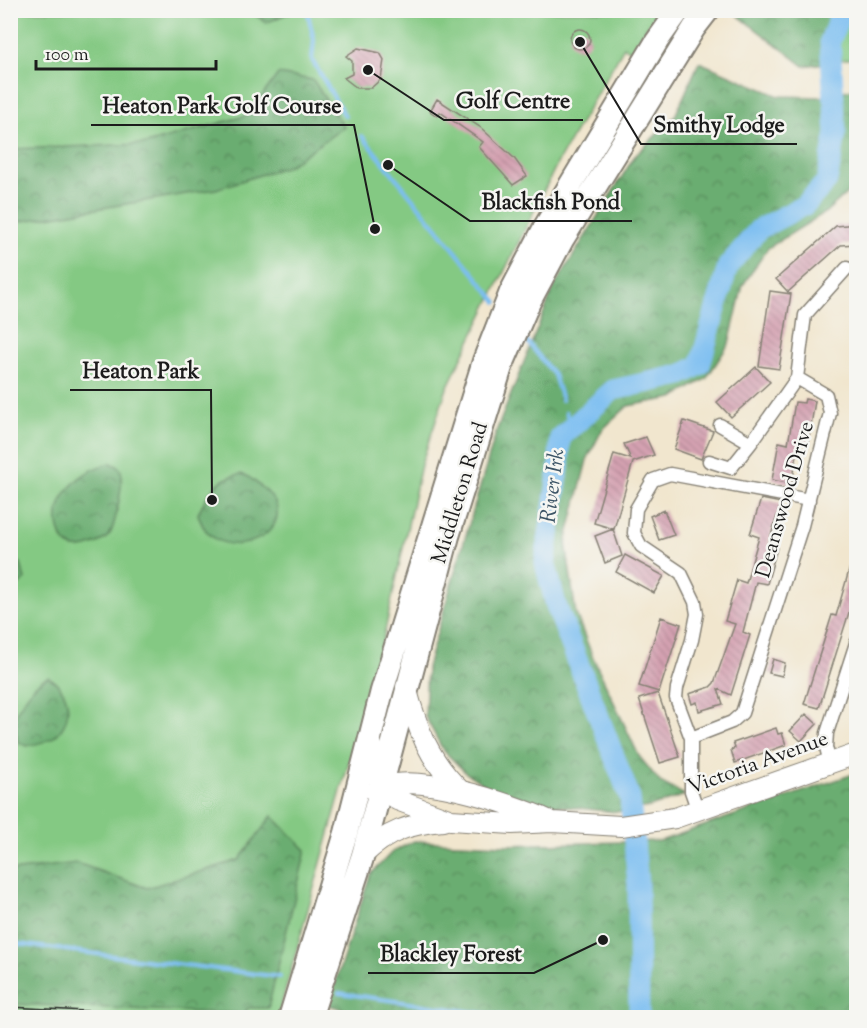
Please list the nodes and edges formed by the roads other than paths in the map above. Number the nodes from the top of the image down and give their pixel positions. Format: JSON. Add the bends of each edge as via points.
{"nodes":[{"id":1,"x":679,"y":10,"type":"edge"},
{"id":2,"x":708,"y":10,"type":"edge"},
{"id":3,"x":847,"y":268,"type":"dead end"},
{"id":4,"x":797,"y":378,"type":"junction"},
{"id":5,"x":720,"y":425,"type":"dead end"},
{"id":6,"x":751,"y":443,"type":"junction"},
{"id":7,"x":709,"y":461,"type":"dead end"},
{"id":8,"x":809,"y":500,"type":"junction"},
{"id":9,"x":856,"y":643,"type":"edge"},
{"id":10,"x":406,"y":687,"type":"junction"},
{"id":11,"x":370,"y":738,"type":"junction"},
{"id":12,"x":691,"y":738,"type":"junction"},
{"id":13,"x":856,"y":754,"type":"edge"},
{"id":14,"x":830,"y":764,"type":"junction"},
{"id":15,"x":381,"y":788,"type":"junction"},
{"id":16,"x":461,"y":791,"type":"junction"},
{"id":17,"x":698,"y":811,"type":"junction"},
{"id":18,"x":452,"y":820,"type":"junction"},
{"id":19,"x":552,"y":822,"type":"junction"},
{"id":20,"x":346,"y":833,"type":"junction"},
{"id":21,"x":363,"y":855,"type":"junction"},
{"id":22,"x":290,"y":1017,"type":"edge"},
{"id":23,"x":310,"y":1017,"type":"edge"}],
"edges":[{"from":1,"to":11,"type":"highway","name":"Middleton Road","via":[[544,226],[511,292],[461,431]]},
{"from":2,"to":10,"type":"highway","name":"Middleton Road","via":[[562,240],[529,302],[475,443]]},
{"from":3,"to":4,"type":"street","via":[[805,315]]},
{"from":4,"to":6,"type":"street"},
{"from":4,"to":8,"type":"street","name":"Deanswood Drive","via":[[826,395],[830,406]]},
{"from":5,"to":6,"type":"street"},
{"from":6,"to":7,"type":"street","via":[[731,468]]},
{"from":8,"to":12,"type":"street","name":"Deanswood Drive","via":[[742,713],[732,723]]},
{"from":8,"to":12,"type":"street","via":[[670,474],[653,480],[640,501],[633,522],[637,540],[681,573],[695,602],[692,640],[677,688],[680,714]]},
{"from":9,"to":14,"type":"street","via":[[827,733]]},
{"from":10,"to":15,"type":"highway","name":"Middleton Road"},
{"from":10,"to":16,"type":"main road","via":[[426,747],[440,770]]},
{"from":11,"to":15,"type":"main road"},
{"from":11,"to":20,"type":"highway","name":"Middleton Road"},
{"from":12,"to":17,"type":"street","via":[[691,790]]},
{"from":13,"to":14,"type":"main road","name":"Victoria Avenue"},
{"from":14,"to":17,"type":"main road","name":"Victoria Avenue"},
{"from":15,"to":16,"type":"main road","via":[[425,784]]},
{"from":15,"to":18,"type":"main road","via":[[406,805]]},
{"from":15,"to":20,"type":"main road"},
{"from":15,"to":21,"type":"highway","name":"Middleton Road"},
{"from":16,"to":19,"type":"main road","via":[[522,807]]},
{"from":17,"to":19,"type":"main road","name":"Victoria Avenue","via":[[621,826]]},
{"from":18,"to":19,"type":"main road"},
{"from":18,"to":21,"type":"main road","via":[[396,830]]},
{"from":20,"to":22,"type":"highway","name":"Middleton Road"},
{"from":21,"to":23,"type":"highway","name":"Middleton Road"}]}
